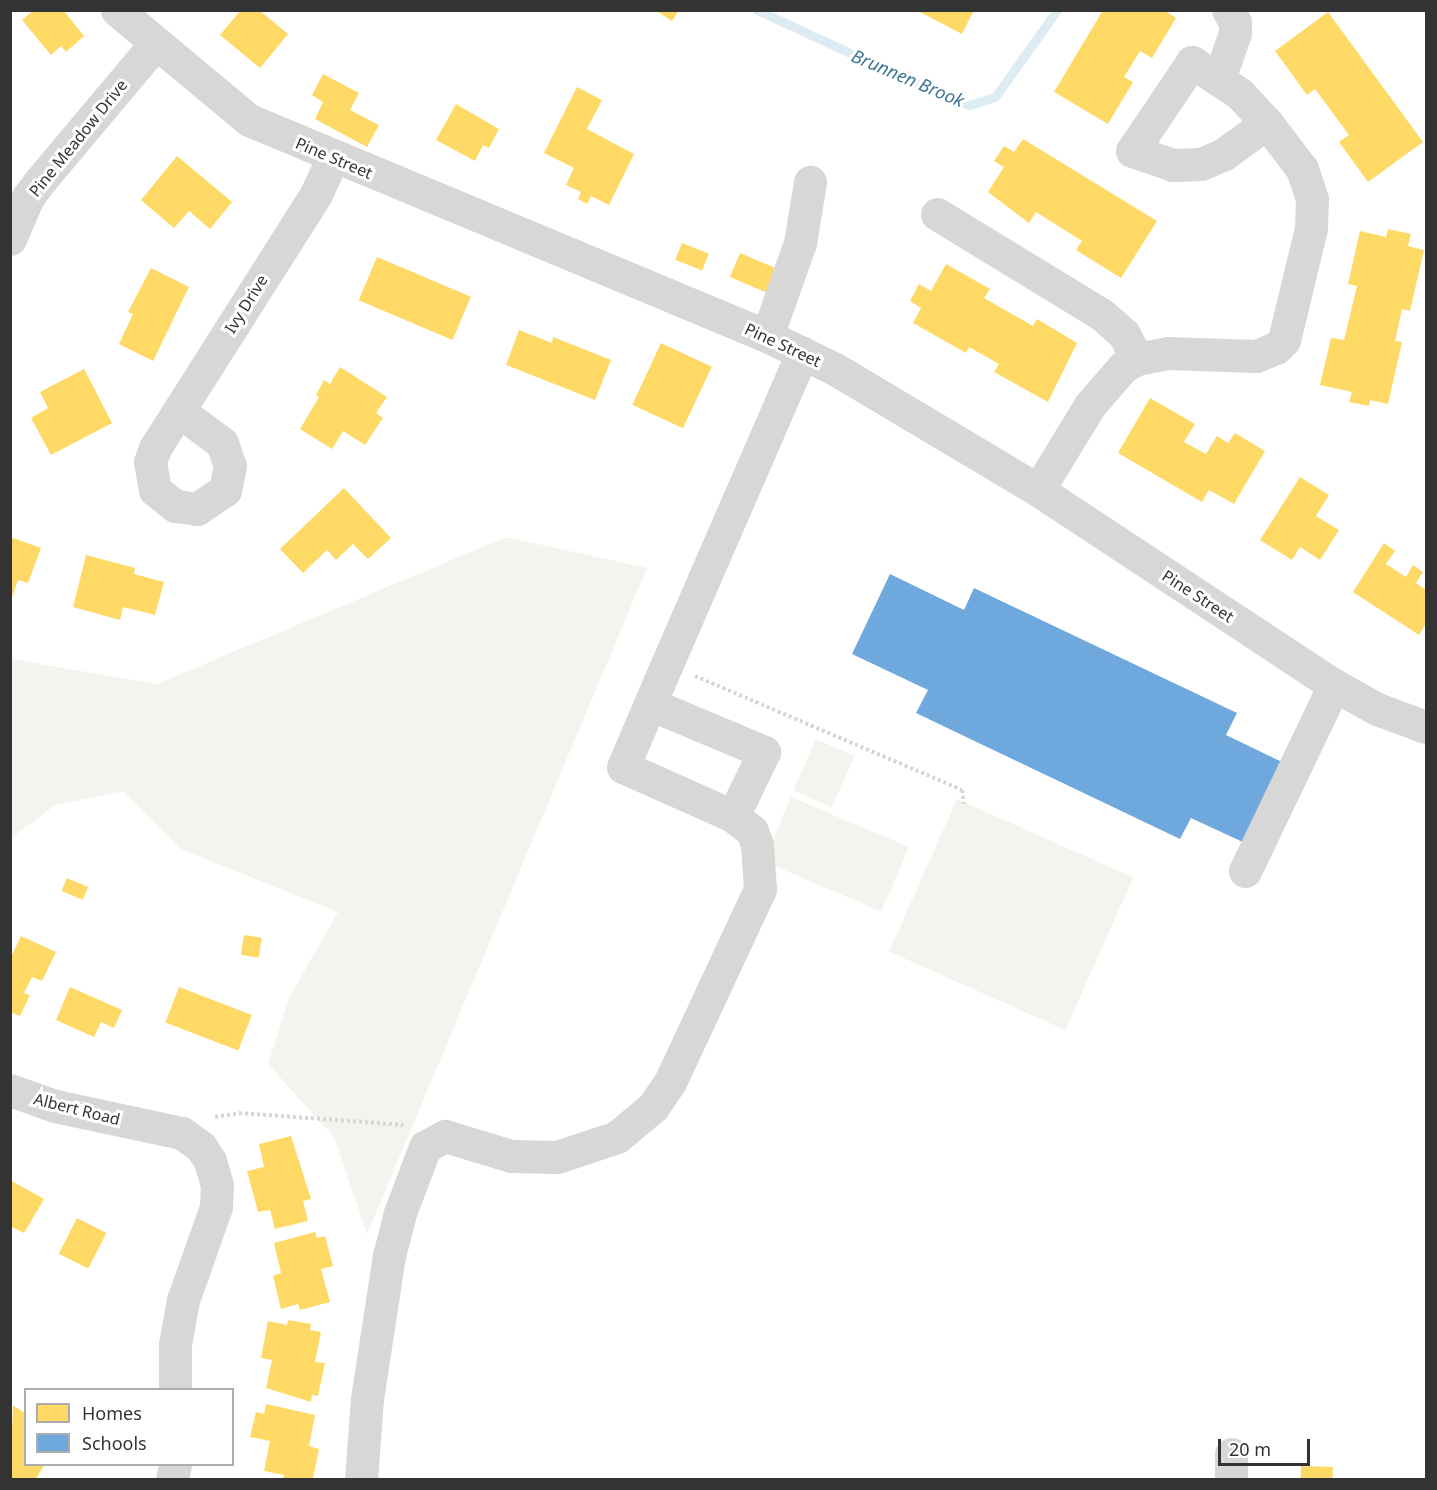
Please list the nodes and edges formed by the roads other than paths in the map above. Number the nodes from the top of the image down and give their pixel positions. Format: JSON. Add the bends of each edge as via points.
{"nodes":[{"id":1,"x":117,"y":10,"type":"edge"},
{"id":2,"x":1228,"y":10,"type":"edge"},
{"id":3,"x":156,"y":43,"type":"junction"},
{"id":4,"x":1219,"y":79,"type":"junction"},
{"id":5,"x":1267,"y":123,"type":"junction"},
{"id":6,"x":333,"y":158,"type":"junction"},
{"id":7,"x":810,"y":182,"type":"dead end"},
{"id":8,"x":937,"y":214,"type":"dead end"},
{"id":9,"x":10,"y":239,"type":"edge"},
{"id":10,"x":767,"y":336,"type":"junction"},
{"id":11,"x":802,"y":353,"type":"junction"},
{"id":12,"x":1137,"y":359,"type":"junction"},
{"id":13,"x":179,"y":411,"type":"junction"},
{"id":14,"x":1038,"y":490,"type":"junction"},
{"id":15,"x":1334,"y":685,"type":"junction"},
{"id":16,"x":650,"y":704,"type":"junction"},
{"id":17,"x":1426,"y":727,"type":"edge"},
{"id":18,"x":733,"y":816,"type":"junction"},
{"id":19,"x":1245,"y":871,"type":"dead end"},
{"id":20,"x":10,"y":1090,"type":"edge"},
{"id":21,"x":175,"y":1388,"type":"edge"},
{"id":22,"x":362,"y":1479,"type":"edge"}],
"edges":[{"from":1,"to":3,"type":"street","name":"Pine Street"},
{"from":2,"to":4,"type":"street","via":[[1235,22],[1235,33]]},
{"from":3,"to":6,"type":"street","name":"Pine Street","via":[[249,120]]},
{"from":3,"to":9,"type":"street","name":"Pine Meadow Drive","via":[[40,181],[17,218]]},
{"from":4,"to":5,"type":"street","via":[[1240,94]]},
{"from":4,"to":5,"type":"street","via":[[1192,62],[1131,151],[1173,165],[1201,164],[1224,154]]},
{"from":5,"to":12,"type":"street","via":[[1302,170],[1312,199],[1311,228],[1284,340],[1256,356],[1167,353]]},
{"from":6,"to":10,"type":"street","name":"Pine Street"},
{"from":6,"to":13,"type":"street","name":"Ivy Drive","via":[[316,194]]},
{"from":7,"to":10,"type":"street","via":[[800,243]]},
{"from":8,"to":12,"type":"street","via":[[1101,314],[1124,334]]},
{"from":10,"to":11,"type":"street","name":"Pine Street"},
{"from":11,"to":14,"type":"street","name":"Pine Street","via":[[895,402]]},
{"from":11,"to":16,"type":"street"},
{"from":12,"to":14,"type":"street","via":[[1102,388]]},
{"from":13,"to":13,"type":"street","name":"Ivy Drive","via":[[155,448],[150,476],[155,490],[175,506],[197,509],[225,490],[230,472],[228,453],[212,434]]},
{"from":14,"to":15,"type":"street","name":"Pine Street"},
{"from":15,"to":17,"type":"street","name":"Pine Street","via":[[1377,709]]},
{"from":15,"to":19,"type":"street"},
{"from":16,"to":18,"type":"street","via":[[622,767]]},
{"from":16,"to":18,"type":"street","via":[[764,752]]},
{"from":18,"to":22,"type":"street","via":[[752,831],[757,845],[760,889],[671,1080],[653,1107],[617,1137],[557,1157],[523,1158],[445,1136],[433,1139],[425,1147],[388,1256],[367,1399]]},
{"from":20,"to":21,"type":"street","name":"Albert Road","via":[[55,1106],[182,1133],[201,1147],[214,1168],[217,1196],[179,1314]]}]}
